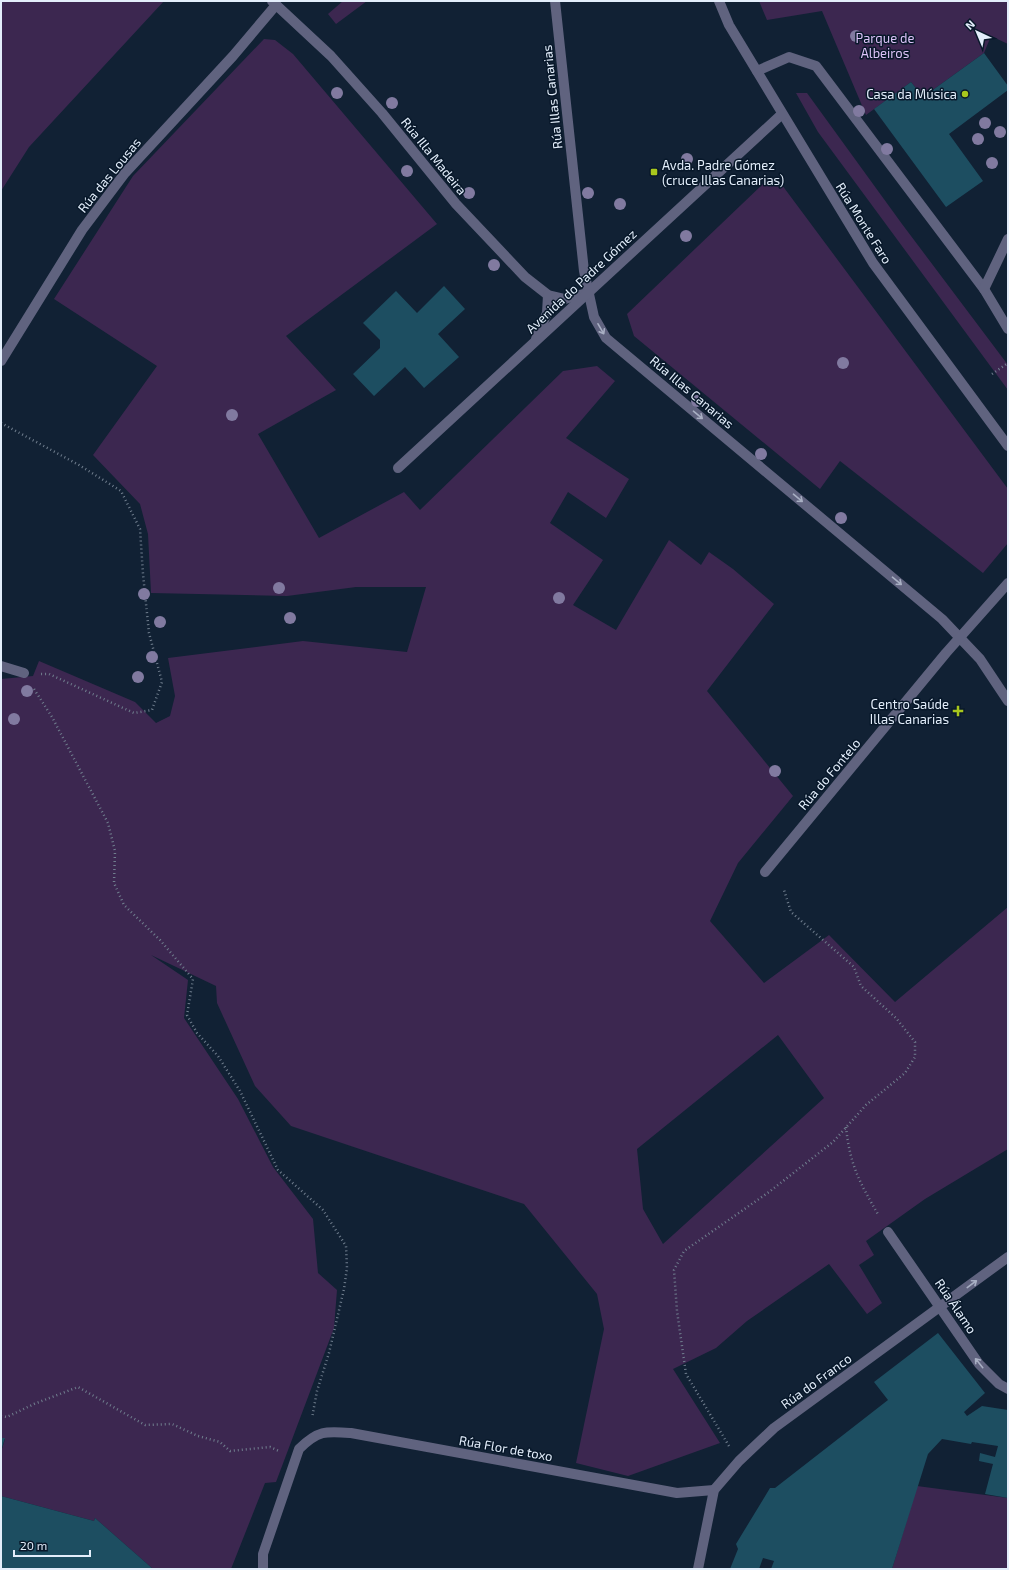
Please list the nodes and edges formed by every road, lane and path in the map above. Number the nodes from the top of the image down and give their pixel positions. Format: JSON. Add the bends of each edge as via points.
{"nodes":[{"id":1,"x":555,"y":1,"type":"edge"},
{"id":2,"x":719,"y":1,"type":"edge"},
{"id":3,"x":274,"y":3,"type":"edge"},
{"id":4,"x":757,"y":71,"type":"junction"},
{"id":5,"x":782,"y":114,"type":"junction"},
{"id":6,"x":1008,"y":239,"type":"edge"},
{"id":7,"x":984,"y":289,"type":"junction"},
{"id":8,"x":589,"y":292,"type":"junction"},
{"id":9,"x":548,"y":295,"type":"junction"},
{"id":10,"x":1008,"y":329,"type":"edge"},
{"id":11,"x":536,"y":341,"type":"junction"},
{"id":12,"x":1,"y":361,"type":"edge"},
{"id":13,"x":1008,"y":363,"type":"edge"},
{"id":14,"x":992,"y":374,"type":"dead end"},
{"id":15,"x":1,"y":423,"type":"edge"},
{"id":16,"x":1008,"y":446,"type":"edge"},
{"id":17,"x":398,"y":468,"type":"dead end"},
{"id":18,"x":1008,"y":583,"type":"edge"},
{"id":19,"x":961,"y":637,"type":"junction"},
{"id":20,"x":1,"y":666,"type":"edge"},
{"id":21,"x":24,"y":673,"type":"junction"},
{"id":22,"x":1008,"y":701,"type":"edge"},
{"id":23,"x":765,"y":872,"type":"dead end"},
{"id":24,"x":784,"y":890,"type":"dead end"},
{"id":25,"x":846,"y":1126,"type":"junction"},
{"id":26,"x":888,"y":1232,"type":"joint"},
{"id":27,"x":1008,"y":1256,"type":"edge"},
{"id":28,"x":941,"y":1307,"type":"junction"},
{"id":29,"x":1008,"y":1389,"type":"edge"},
{"id":30,"x":1,"y":1416,"type":"edge"},
{"id":31,"x":309,"y":1439,"type":"junction"},
{"id":32,"x":298,"y":1454,"type":"junction"},
{"id":33,"x":739,"y":1461,"type":"junction"},
{"id":34,"x":714,"y":1490,"type":"junction"},
{"id":35,"x":263,"y":1569,"type":"edge"},
{"id":36,"x":698,"y":1569,"type":"edge"}],
"edges":[{"from":1,"to":8,"type":"street","name":"Rúa Illas Canarias","via":[[584,271]]},
{"from":2,"to":4,"type":"street","name":"Rúa Monte Faro","via":[[729,25]]},
{"from":3,"to":9,"type":"street","name":"Rúa Illa Madeira","via":[[331,56],[382,112],[456,204],[525,277]]},
{"from":3,"to":12,"type":"street","name":"Rúa das Lousas","via":[[233,56],[125,173],[82,230]]},
{"from":4,"to":5,"type":"street","name":"Rúa Monte Faro"},
{"from":4,"to":7,"type":"street","via":[[789,57],[816,66]]},
{"from":5,"to":8,"type":"street","name":"Avenida do Padre Gómez"},
{"from":5,"to":16,"type":"street","name":"Rúa Monte Faro","via":[[873,263]]},
{"from":6,"to":7,"type":"street"},
{"from":7,"to":10,"type":"street"},
{"from":8,"to":9,"type":"street","name":"Rúa Illa Madeira","via":[[565,299]]},
{"from":8,"to":11,"type":"street","name":"Avenida do Padre Gómez"},
{"from":8,"to":19,"type":"street","name":"Rúa Illas Canarias","one_way":true,"via":[[594,316],[606,338],[942,618]]},
{"from":9,"to":11,"type":"street","via":[[547,312]]},
{"from":11,"to":17,"type":"street","name":"Avenida do Padre Gómez"},
{"from":13,"to":14,"type":"path"},
{"from":15,"to":21,"type":"path","via":[[121,491],[140,529],[149,633],[162,682],[152,710],[134,713],[49,674]]},
{"from":18,"to":19,"type":"street","name":"Rúa do Fontelo"},
{"from":19,"to":22,"type":"street","name":"Rúa Illas Canarias","via":[[980,659]]},
{"from":19,"to":23,"type":"street","name":"Rúa do Fontelo"},
{"from":20,"to":21,"type":"street"},
{"from":21,"to":31,"type":"path","via":[[52,717],[108,823],[115,851],[114,883],[124,904],[160,940],[193,979],[186,1015],[197,1033],[218,1056],[240,1091],[278,1170],[323,1210],[346,1246],[347,1268],[344,1289],[331,1346],[317,1391]]},
{"from":24,"to":25,"type":"path","via":[[791,912],[854,968],[861,986],[896,1018],[914,1042],[915,1057],[905,1073],[866,1105]]},
{"from":25,"to":26,"type":"path","via":[[848,1150],[858,1181]]},
{"from":25,"to":33,"type":"path","via":[[833,1142],[769,1192],[684,1251],[674,1270],[686,1374],[720,1434]]},
{"from":26,"to":28,"type":"street","name":"Rúa Álamo"},
{"from":28,"to":27,"type":"street","name":"Rúa do Franco","one_way":true},
{"from":29,"to":28,"type":"street","name":"Rúa Álamo","one_way":true,"via":[[999,1384],[979,1364]]},
{"from":28,"to":33,"type":"street","name":"Rúa do Franco","via":[[774,1428]]},
{"from":30,"to":32,"type":"path","via":[[7,1417],[78,1387],[145,1425],[172,1424],[198,1436],[220,1442],[230,1451],[270,1447]]},
{"from":31,"to":32,"type":"street","name":"Rúa Flor de toxo"},
{"from":31,"to":34,"type":"street","name":"Rúa Flor de toxo","via":[[325,1431],[351,1433],[678,1493]]},
{"from":32,"to":35,"type":"street","via":[[263,1554]]},
{"from":33,"to":34,"type":"street","name":"Rúa do Franco"},
{"from":34,"to":36,"type":"street","name":"Rúa do Franco"}]}
